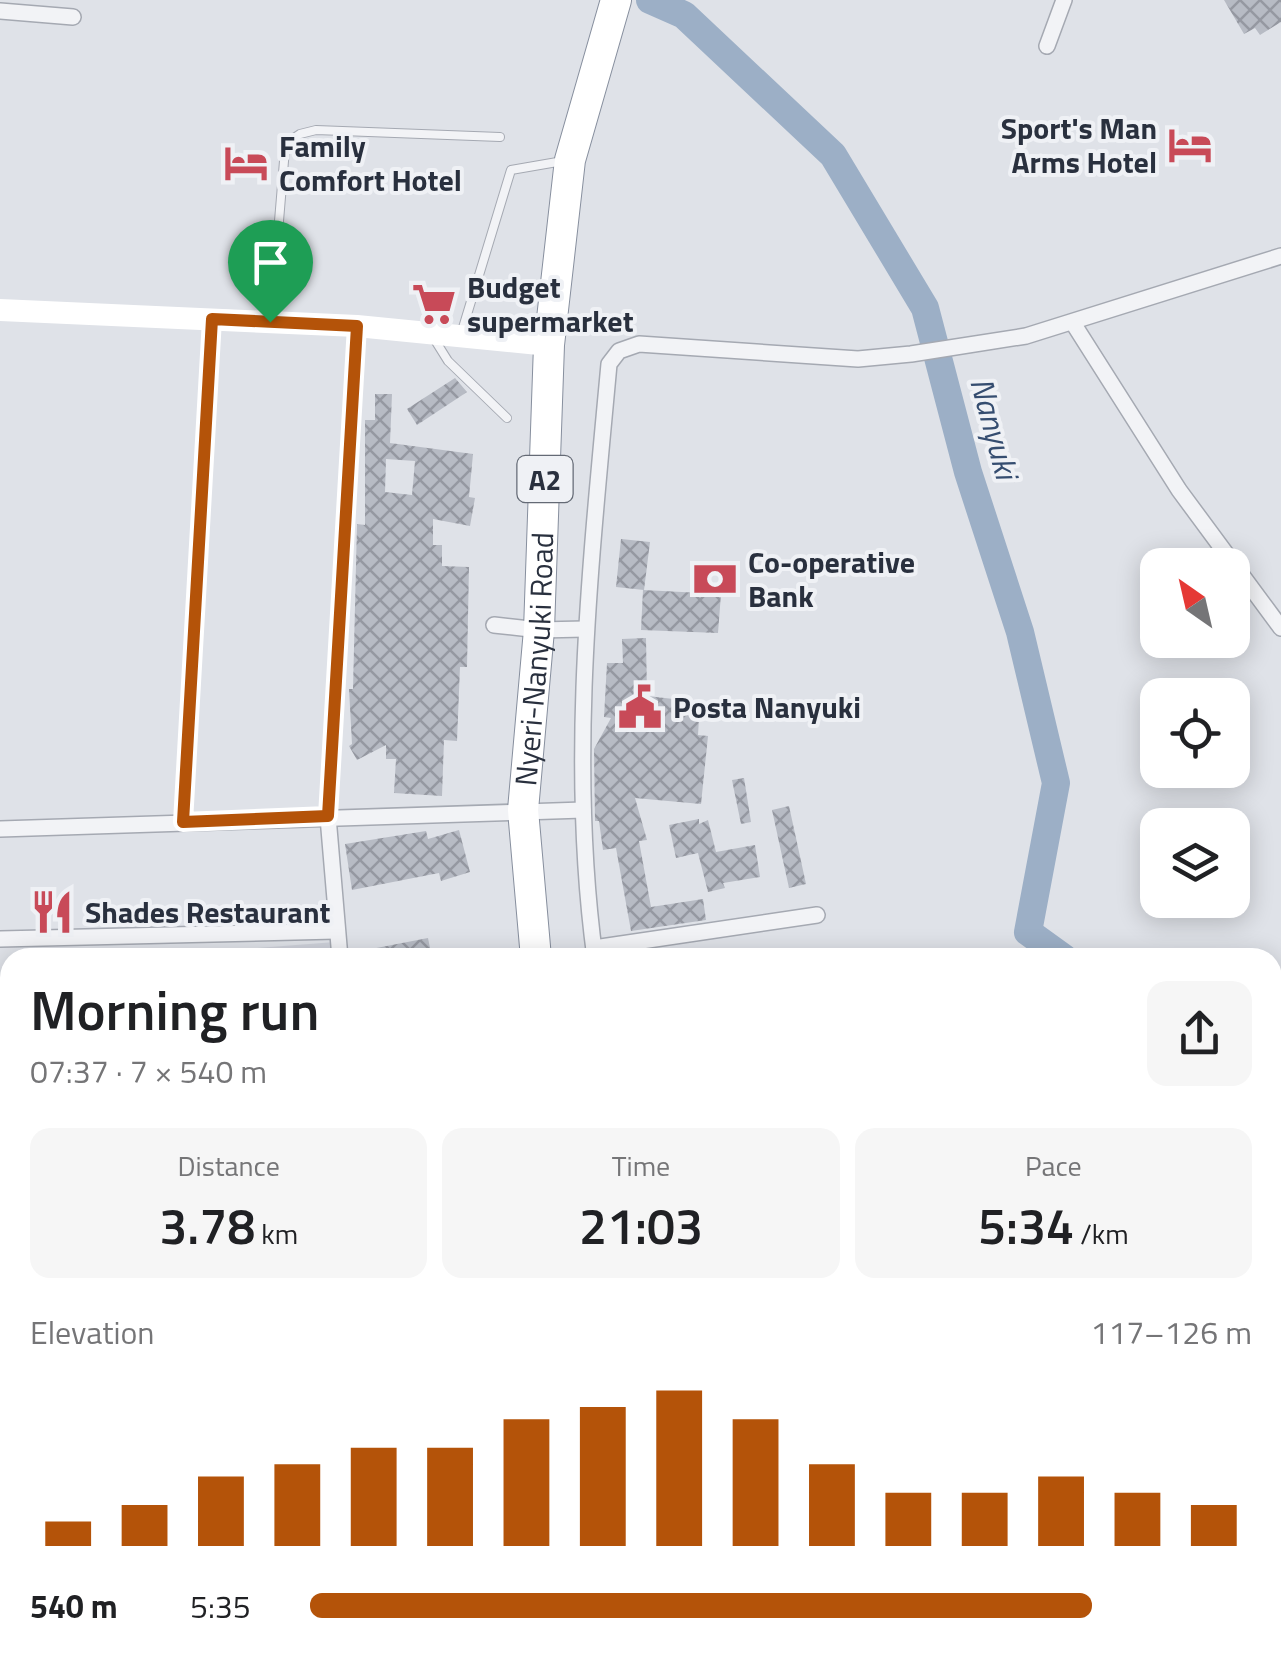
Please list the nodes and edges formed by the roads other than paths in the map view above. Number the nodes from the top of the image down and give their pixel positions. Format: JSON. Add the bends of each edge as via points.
{"nodes":[{"id":1,"x":1064,"y":0,"type":"edge"},
{"id":2,"x":615,"y":3,"type":"edge"},
{"id":3,"x":0,"y":11,"type":"edge"},
{"id":4,"x":73,"y":17,"type":"dead end"},
{"id":5,"x":1046,"y":46,"type":"dead end"},
{"id":6,"x":500,"y":137,"type":"dead end"},
{"id":7,"x":570,"y":160,"type":"junction"},
{"id":8,"x":1281,"y":256,"type":"edge"},
{"id":9,"x":0,"y":310,"type":"edge"},
{"id":10,"x":212,"y":319,"type":"junction"},
{"id":11,"x":270,"y":322,"type":"junction"},
{"id":12,"x":1073,"y":323,"type":"junction"},
{"id":13,"x":357,"y":326,"type":"junction"},
{"id":14,"x":431,"y":332,"type":"junction"},
{"id":15,"x":461,"y":335,"type":"junction"},
{"id":16,"x":550,"y":345,"type":"junction"},
{"id":17,"x":507,"y":418,"type":"dead end"},
{"id":18,"x":494,"y":625,"type":"dead end"},
{"id":19,"x":586,"y":628,"type":"junction"},
{"id":20,"x":1281,"y":628,"type":"edge"},
{"id":21,"x":539,"y":630,"type":"junction"},
{"id":22,"x":524,"y":810,"type":"junction"},
{"id":23,"x":583,"y":810,"type":"junction"},
{"id":24,"x":328,"y":816,"type":"junction"},
{"id":25,"x":183,"y":822,"type":"junction"},
{"id":26,"x":0,"y":829,"type":"edge"},
{"id":27,"x":817,"y":915,"type":"dead end"},
{"id":28,"x":336,"y":931,"type":"junction"},
{"id":29,"x":0,"y":939,"type":"edge"},
{"id":30,"x":339,"y":948,"type":"edge"},
{"id":31,"x":535,"y":948,"type":"edge"},
{"id":32,"x":595,"y":948,"type":"edge"},
{"id":33,"x":624,"y":948,"type":"edge"}],
"edges":[{"from":1,"to":5,"type":"street"},
{"from":2,"to":7,"type":"highway","name":"Nyeri-Nanyuki Road","number":"A2"},
{"from":3,"to":4,"type":"street"},
{"from":6,"to":11,"type":"lane","via":[[316,130],[290,140]]},
{"from":7,"to":15,"type":"lane","via":[[511,170]]},
{"from":7,"to":16,"type":"highway","name":"Nyeri-Nanyuki Road","number":"A2"},
{"from":8,"to":12,"type":"street"},
{"from":9,"to":10,"type":"main road"},
{"from":10,"to":11,"type":"main road"},
{"from":10,"to":25,"type":"street"},
{"from":11,"to":13,"type":"main road"},
{"from":12,"to":19,"type":"street","via":[[961,348],[858,359],[640,344],[620,351],[609,364]]},
{"from":12,"to":20,"type":"street","via":[[1179,490]]},
{"from":13,"to":14,"type":"main road"},
{"from":13,"to":24,"type":"street"},
{"from":14,"to":15,"type":"main road"},
{"from":14,"to":17,"type":"lane","via":[[448,361]]},
{"from":15,"to":16,"type":"main road"},
{"from":16,"to":21,"type":"highway","name":"Nyeri-Nanyuki Road","number":"A2"},
{"from":18,"to":21,"type":"street"},
{"from":19,"to":21,"type":"street"},
{"from":19,"to":23,"type":"street"},
{"from":21,"to":22,"type":"highway","name":"Nyeri-Nanyuki Road","number":"A2"},
{"from":22,"to":23,"type":"street"},
{"from":22,"to":24,"type":"street"},
{"from":22,"to":31,"type":"highway","name":"Nyeri-Nanyuki Road","number":"A2"},
{"from":23,"to":32,"type":"street"},
{"from":24,"to":25,"type":"street"},
{"from":24,"to":28,"type":"street"},
{"from":25,"to":26,"type":"street"},
{"from":27,"to":33,"type":"street"},
{"from":28,"to":29,"type":"street"},
{"from":28,"to":30,"type":"street"}]}
